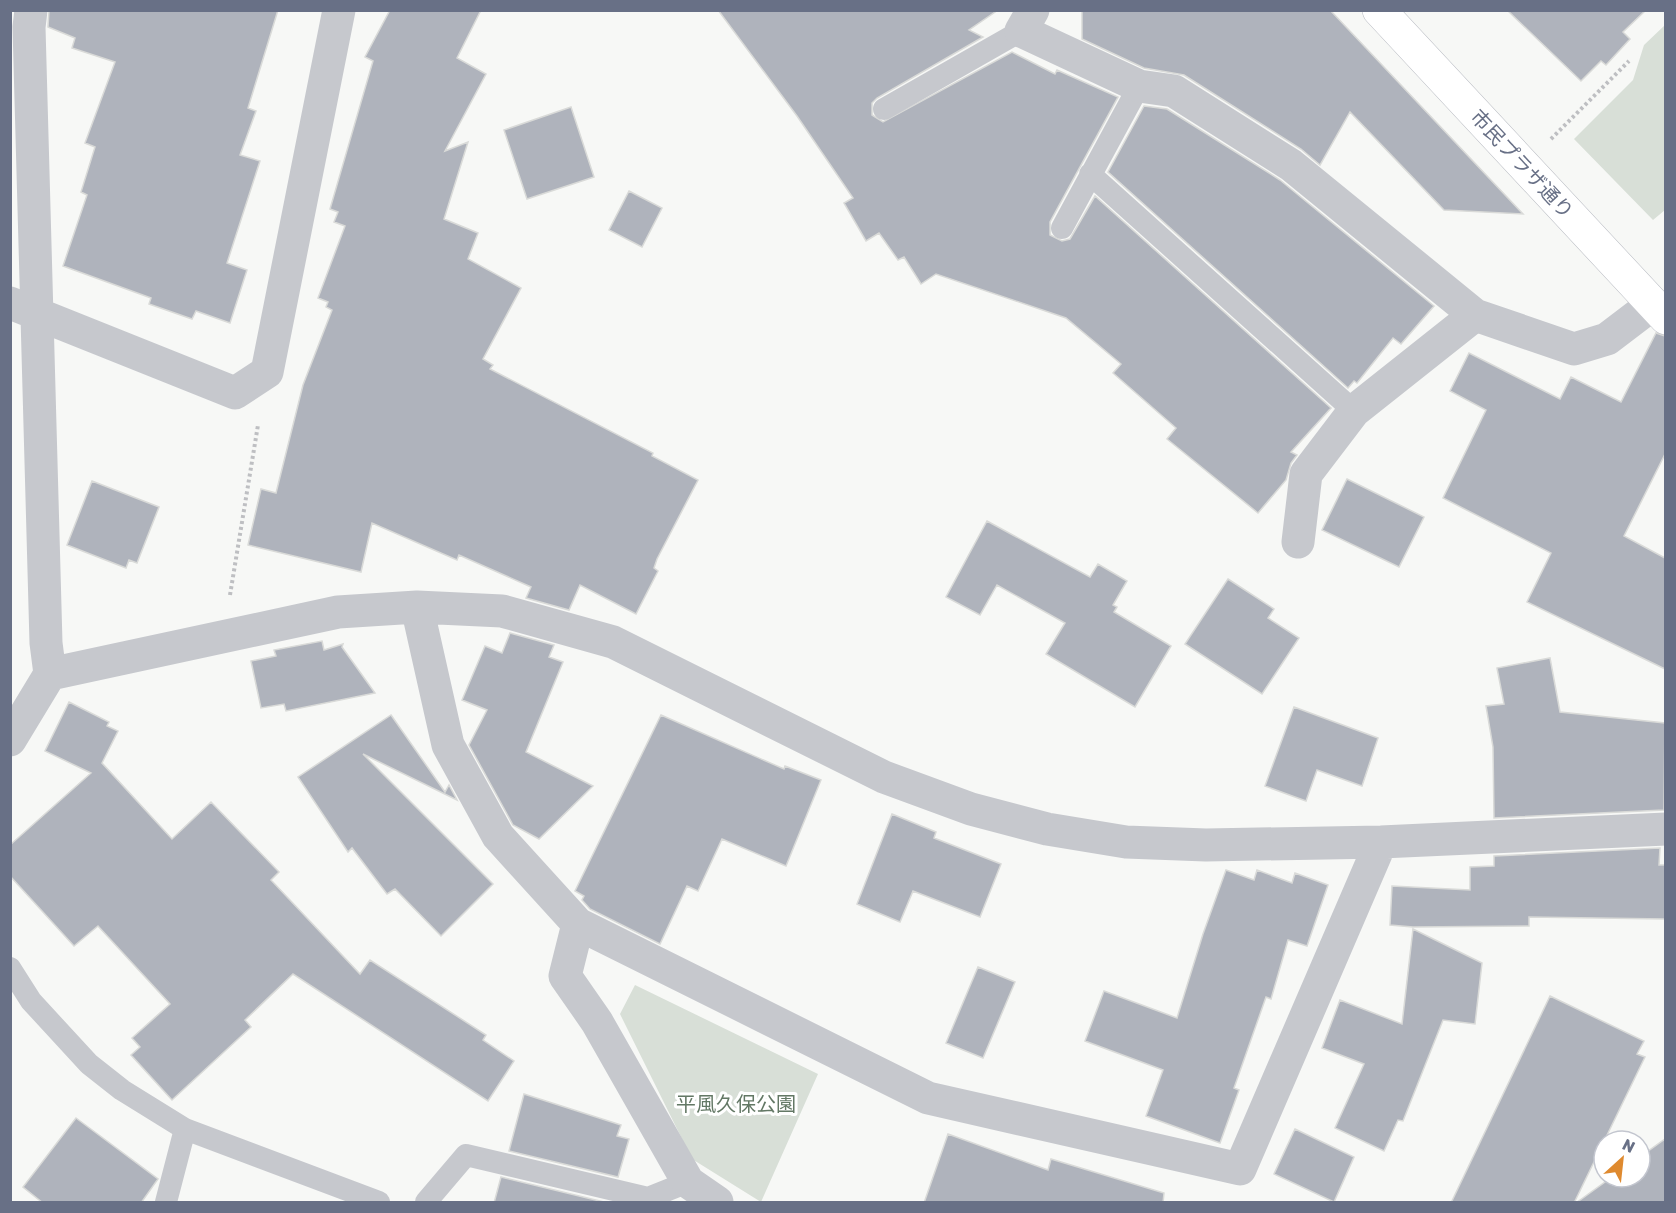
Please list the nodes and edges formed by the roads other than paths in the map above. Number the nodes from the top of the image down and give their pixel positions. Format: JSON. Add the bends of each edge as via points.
{"nodes":[{"id":1,"x":339,"y":10,"type":"edge"},
{"id":2,"x":1379,"y":10,"type":"edge"},
{"id":3,"x":23,"y":19,"type":"edge"},
{"id":4,"x":1027,"y":21,"type":"edge"},
{"id":5,"x":1139,"y":86,"type":"junction"},
{"id":6,"x":884,"y":109,"type":"dead end"},
{"id":7,"x":1090,"y":174,"type":"junction"},
{"id":8,"x":1062,"y":228,"type":"dead end"},
{"id":9,"x":24,"y":308,"type":"edge"},
{"id":10,"x":1659,"y":311,"type":"edge"},
{"id":11,"x":1475,"y":315,"type":"junction"},
{"id":12,"x":1354,"y":411,"type":"junction"},
{"id":13,"x":1298,"y":542,"type":"dead end"},
{"id":14,"x":417,"y":607,"type":"junction"},
{"id":15,"x":50,"y":674,"type":"junction"},
{"id":16,"x":21,"y":699,"type":"edge"},
{"id":17,"x":10,"y":740,"type":"edge"},
{"id":18,"x":1665,"y":830,"type":"edge"},
{"id":19,"x":1381,"y":842,"type":"junction"},
{"id":20,"x":578,"y":924,"type":"junction"},
{"id":21,"x":10,"y":968,"type":"edge"},
{"id":22,"x":185,"y":1129,"type":"junction"},
{"id":23,"x":688,"y":1182,"type":"junction"},
{"id":24,"x":166,"y":1203,"type":"edge"},
{"id":25,"x":379,"y":1203,"type":"edge"},
{"id":26,"x":426,"y":1203,"type":"edge"},
{"id":27,"x":717,"y":1203,"type":"edge"}],
"edges":[{"from":1,"to":9,"type":"street","via":[[267,372],[235,393]]},
{"from":2,"to":10,"type":"street","name":"市民プラザ通り"},
{"from":3,"to":9,"type":"street"},
{"from":4,"to":5,"type":"street"},
{"from":4,"to":6,"type":"lane"},
{"from":5,"to":7,"type":"lane"},
{"from":5,"to":11,"type":"street","via":[[1174,92],[1291,165]]},
{"from":7,"to":8,"type":"lane"},
{"from":7,"to":12,"type":"lane"},
{"from":9,"to":15,"type":"street"},
{"from":10,"to":11,"type":"street","via":[[1607,339],[1574,349]]},
{"from":11,"to":12,"type":"street"},
{"from":12,"to":13,"type":"street","via":[[1306,474]]},
{"from":14,"to":15,"type":"street","via":[[338,612]]},
{"from":14,"to":19,"type":"street","via":[[502,611],[613,642],[884,777],[971,809],[1047,829],[1126,842],[1194,845]]},
{"from":14,"to":20,"type":"street","via":[[448,745],[498,836]]},
{"from":15,"to":16,"type":"street"},
{"from":16,"to":17,"type":"street"},
{"from":18,"to":19,"type":"street"},
{"from":19,"to":20,"type":"street","via":[[1240,1169],[928,1098]]},
{"from":20,"to":23,"type":"street","via":[[565,976],[597,1022]]},
{"from":21,"to":22,"type":"lane","via":[[31,1000],[89,1064],[122,1090]]},
{"from":22,"to":24,"type":"lane"},
{"from":22,"to":25,"type":"lane"},
{"from":23,"to":26,"type":"lane","via":[[648,1198],[466,1155]]},
{"from":23,"to":27,"type":"street"}]}
